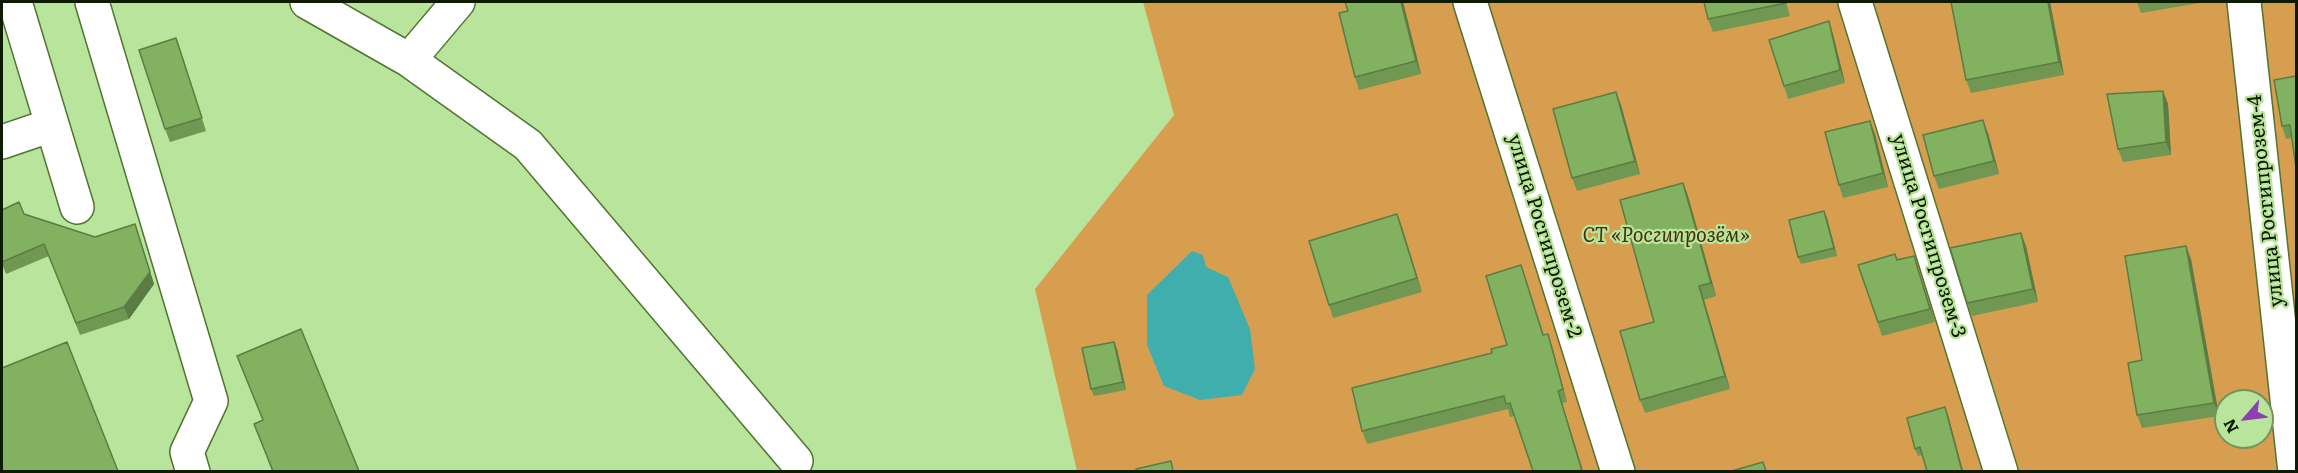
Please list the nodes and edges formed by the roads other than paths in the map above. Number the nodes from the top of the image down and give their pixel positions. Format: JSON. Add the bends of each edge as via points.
{"nodes":[{"id":1,"x":15,"y":2,"type":"edge"},
{"id":2,"x":92,"y":2,"type":"edge"},
{"id":3,"x":307,"y":2,"type":"edge"},
{"id":4,"x":458,"y":2,"type":"edge"},
{"id":5,"x":1470,"y":2,"type":"edge"},
{"id":6,"x":1855,"y":2,"type":"edge"},
{"id":7,"x":2244,"y":2,"type":"edge"},
{"id":8,"x":409,"y":60,"type":"junction"},
{"id":9,"x":52,"y":125,"type":"junction"},
{"id":10,"x":2,"y":142,"type":"edge"},
{"id":11,"x":77,"y":207,"type":"dead end"},
{"id":12,"x":796,"y":461,"type":"dead end"},
{"id":13,"x":193,"y":471,"type":"edge"},
{"id":14,"x":1618,"y":471,"type":"edge"},
{"id":15,"x":2001,"y":471,"type":"edge"},
{"id":16,"x":2295,"y":471,"type":"edge"}],
"edges":[{"from":1,"to":9,"type":"street"},
{"from":2,"to":13,"type":"street","via":[[211,401],[187,452]]},
{"from":3,"to":8,"type":"street"},
{"from":4,"to":8,"type":"street"},
{"from":5,"to":14,"type":"street","name":"улица Росгипрозем-2"},
{"from":6,"to":15,"type":"street","name":"улица Росгипрозем-3"},
{"from":7,"to":16,"type":"street","name":"улица Росгипрозем-4"},
{"from":8,"to":12,"type":"street","via":[[528,145]]},
{"from":9,"to":10,"type":"street"},
{"from":9,"to":11,"type":"street"}]}
